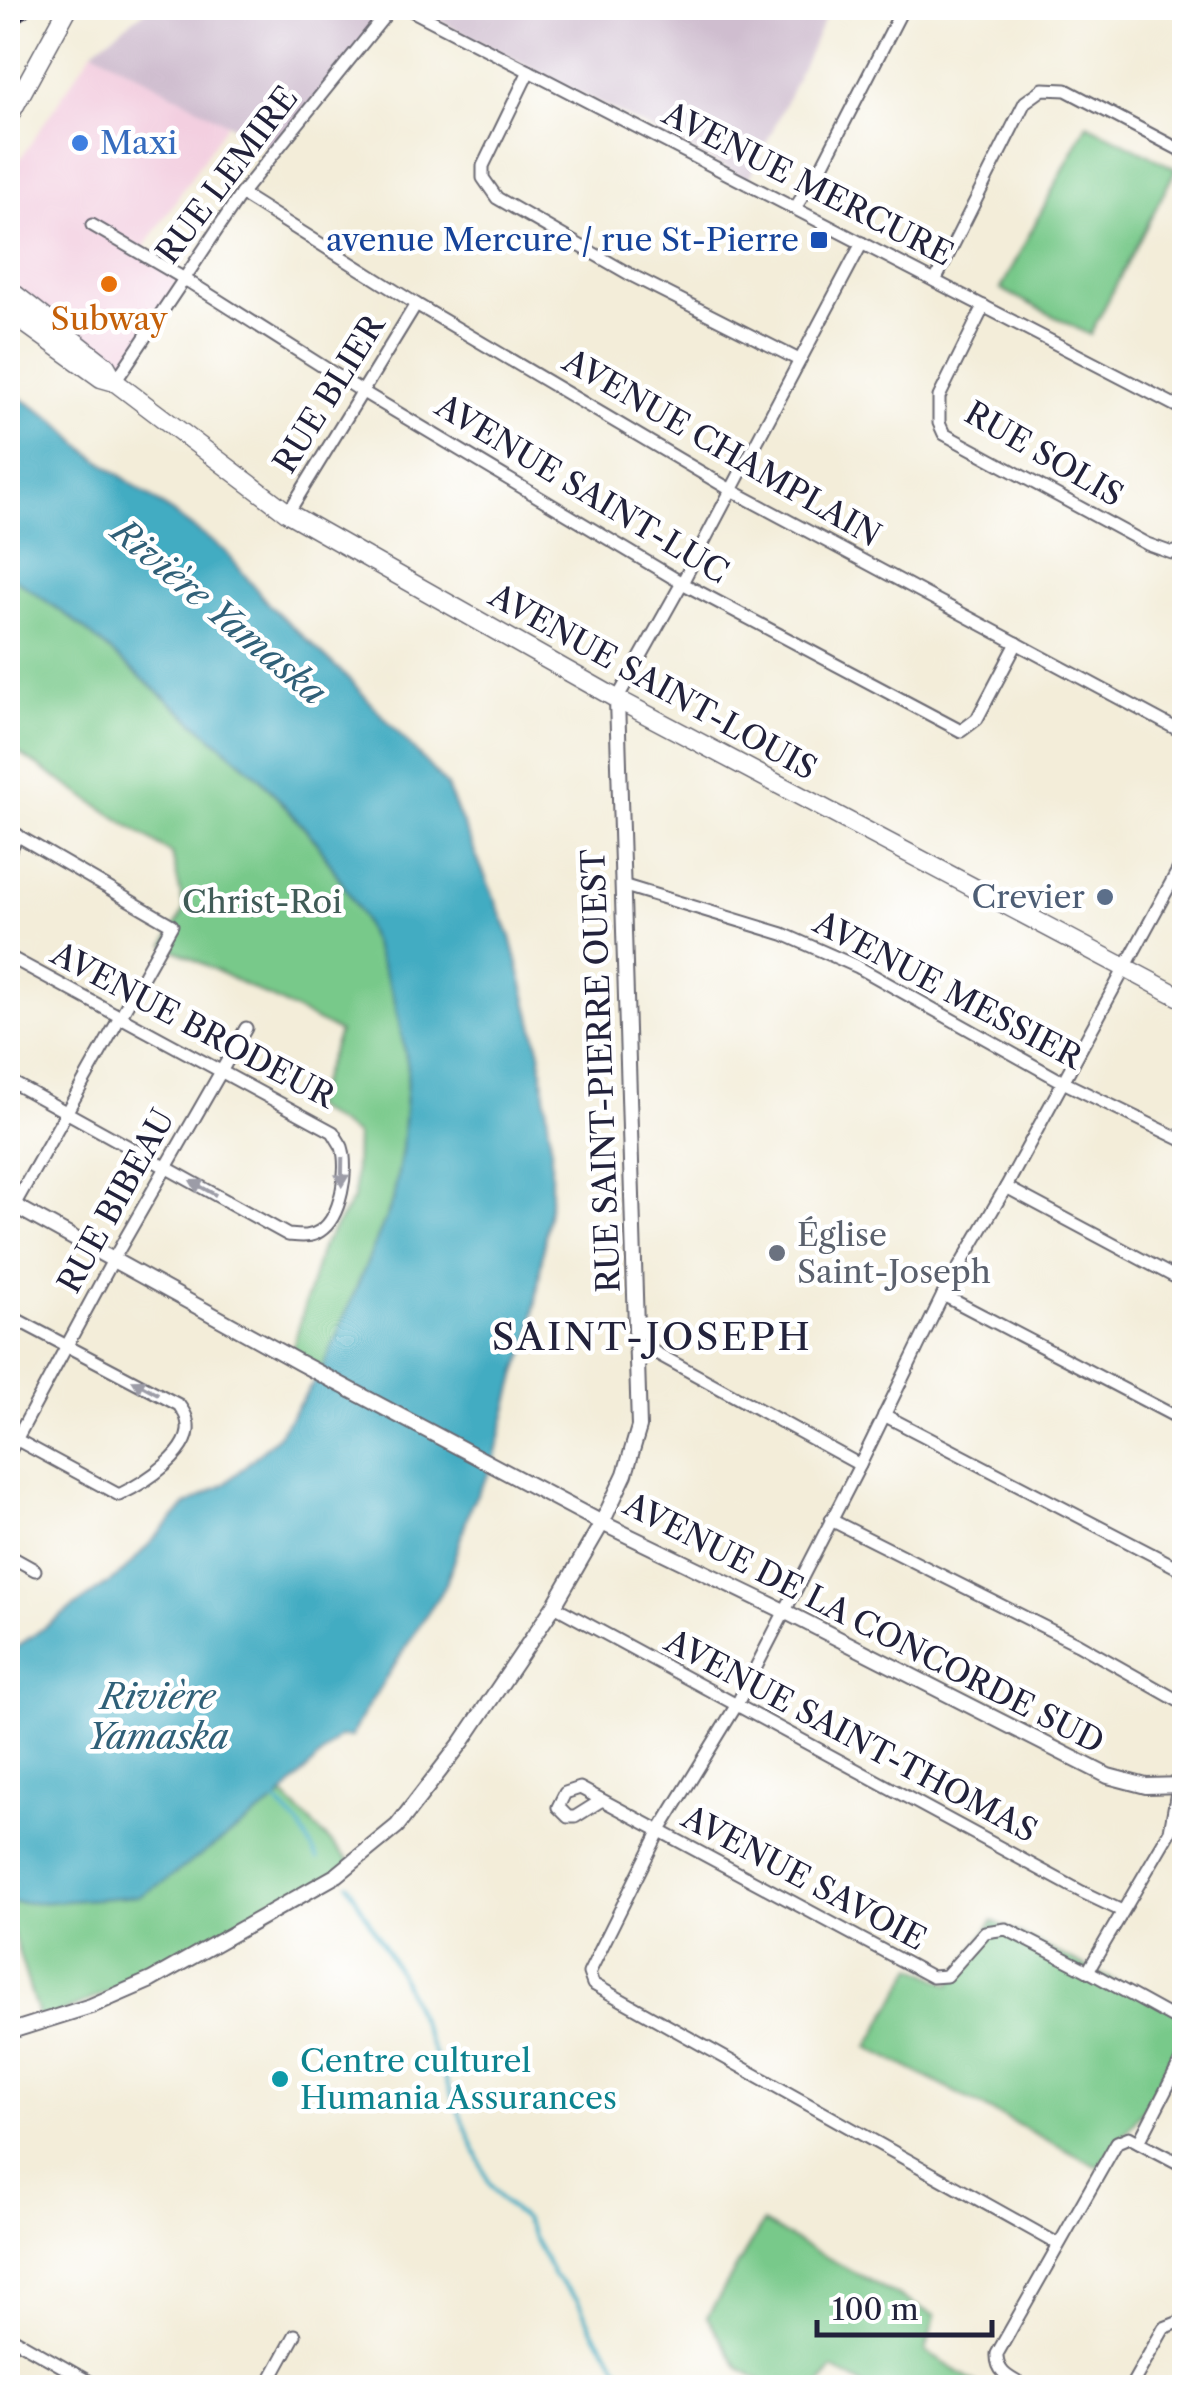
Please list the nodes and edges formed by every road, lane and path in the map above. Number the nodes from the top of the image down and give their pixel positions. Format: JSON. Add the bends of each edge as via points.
{"nodes":[{"id":1,"x":68,"y":8,"type":"edge"},
{"id":2,"x":391,"y":8,"type":"edge"},
{"id":3,"x":407,"y":8,"type":"edge"},
{"id":4,"x":904,"y":8,"type":"edge"},
{"id":5,"x":529,"y":70,"type":"junction"},
{"id":6,"x":8,"y":118,"type":"edge"},
{"id":7,"x":1184,"y":152,"type":"edge"},
{"id":8,"x":242,"y":194,"type":"junction"},
{"id":9,"x":795,"y":208,"type":"junction"},
{"id":10,"x":92,"y":226,"type":"dead end"},
{"id":11,"x":862,"y":243,"type":"junction"},
{"id":12,"x":183,"y":278,"type":"junction"},
{"id":13,"x":935,"y":281,"type":"junction"},
{"id":14,"x":8,"y":289,"type":"edge"},
{"id":15,"x":416,"y":304,"type":"junction"},
{"id":16,"x":984,"y":306,"type":"junction"},
{"id":17,"x":8,"y":311,"type":"edge"},
{"id":18,"x":799,"y":360,"type":"junction"},
{"id":19,"x":115,"y":382,"type":"junction"},
{"id":20,"x":364,"y":392,"type":"junction"},
{"id":21,"x":1184,"y":410,"type":"edge"},
{"id":22,"x":732,"y":490,"type":"junction"},
{"id":23,"x":288,"y":513,"type":"junction"},
{"id":24,"x":1184,"y":549,"type":"edge"},
{"id":25,"x":682,"y":583,"type":"junction"},
{"id":26,"x":1017,"y":643,"type":"junction"},
{"id":27,"x":617,"y":700,"type":"junction"},
{"id":28,"x":1184,"y":733,"type":"edge"},
{"id":29,"x":13,"y":832,"type":"edge"},
{"id":30,"x":8,"y":854,"type":"edge"},
{"id":31,"x":1184,"y":860,"type":"edge"},
{"id":32,"x":622,"y":885,"type":"junction"},
{"id":33,"x":8,"y":956,"type":"edge"},
{"id":34,"x":1126,"y":969,"type":"junction"},
{"id":35,"x":1184,"y":1000,"type":"edge"},
{"id":36,"x":120,"y":1017,"type":"junction"},
{"id":37,"x":246,"y":1028,"type":"dead end"},
{"id":38,"x":220,"y":1072,"type":"junction"},
{"id":39,"x":8,"y":1080,"type":"edge"},
{"id":40,"x":1063,"y":1082,"type":"junction"},
{"id":41,"x":66,"y":1113,"type":"junction"},
{"id":42,"x":1184,"y":1141,"type":"edge"},
{"id":43,"x":165,"y":1168,"type":"junction"},
{"id":44,"x":1006,"y":1187,"type":"junction"},
{"id":45,"x":10,"y":1208,"type":"edge"},
{"id":46,"x":113,"y":1260,"type":"junction"},
{"id":47,"x":1184,"y":1282,"type":"edge"},
{"id":48,"x":944,"y":1295,"type":"junction"},
{"id":49,"x":8,"y":1314,"type":"edge"},
{"id":50,"x":636,"y":1342,"type":"junction"},
{"id":51,"x":66,"y":1346,"type":"junction"},
{"id":52,"x":884,"y":1415,"type":"junction"},
{"id":53,"x":1184,"y":1421,"type":"edge"},
{"id":54,"x":12,"y":1437,"type":"edge"},
{"id":55,"x":8,"y":1455,"type":"edge"},
{"id":56,"x":860,"y":1465,"type":"junction"},
{"id":57,"x":831,"y":1520,"type":"junction"},
{"id":58,"x":602,"y":1523,"type":"junction"},
{"id":59,"x":8,"y":1555,"type":"edge"},
{"id":60,"x":35,"y":1570,"type":"dead end"},
{"id":61,"x":1184,"y":1571,"type":"edge"},
{"id":62,"x":554,"y":1606,"type":"junction"},
{"id":63,"x":784,"y":1610,"type":"junction"},
{"id":64,"x":1184,"y":1704,"type":"edge"},
{"id":65,"x":736,"y":1706,"type":"junction"},
{"id":66,"x":1182,"y":1786,"type":"edge"},
{"id":67,"x":602,"y":1800,"type":"dead end"},
{"id":68,"x":659,"y":1832,"type":"junction"},
{"id":69,"x":1122,"y":1911,"type":"junction"},
{"id":70,"x":1088,"y":1971,"type":"junction"},
{"id":71,"x":1184,"y":2024,"type":"edge"},
{"id":72,"x":8,"y":2032,"type":"edge"},
{"id":73,"x":1184,"y":2055,"type":"edge"},
{"id":74,"x":1139,"y":2142,"type":"junction"},
{"id":75,"x":1184,"y":2166,"type":"edge"},
{"id":76,"x":1058,"y":2244,"type":"junction"},
{"id":77,"x":1184,"y":2320,"type":"edge"},
{"id":78,"x":295,"y":2335,"type":"dead end"},
{"id":79,"x":8,"y":2341,"type":"edge"},
{"id":80,"x":100,"y":2388,"type":"edge"},
{"id":81,"x":266,"y":2388,"type":"edge"},
{"id":82,"x":1028,"y":2388,"type":"edge"},
{"id":83,"x":1130,"y":2388,"type":"edge"}],
"edges":[{"from":1,"to":6,"type":"main road"},
{"from":2,"to":8,"type":"street","name":"RUE LEMIRE"},
{"from":3,"to":5,"type":"street","name":"AVENUE MERCURE"},
{"from":4,"to":9,"type":"street"},
{"from":5,"to":9,"type":"street","name":"AVENUE MERCURE"},
{"from":5,"to":18,"type":"street","via":[[483,166],[497,198],[631,276]]},
{"from":7,"to":13,"type":"street","via":[[1066,90],[1043,89],[1025,102]]},
{"from":8,"to":12,"type":"street","name":"RUE LEMIRE"},
{"from":8,"to":15,"type":"street","name":"AVENUE CHAMPLAIN"},
{"from":9,"to":11,"type":"street","name":"AVENUE MERCURE"},
{"from":10,"to":12,"type":"street","name":"AVENUE SAINT-LUC"},
{"from":11,"to":13,"type":"street","name":"AVENUE MERCURE"},
{"from":11,"to":18,"type":"street"},
{"from":12,"to":19,"type":"street","name":"RUE LEMIRE"},
{"from":12,"to":20,"type":"street","name":"AVENUE SAINT-LUC"},
{"from":13,"to":16,"type":"street","name":"AVENUE MERCURE"},
{"from":14,"to":19,"type":"main road","name":"AVENUE SAINT-LOUIS","via":[[106,366]]},
{"from":15,"to":20,"type":"street","name":"RUE BLIER"},
{"from":15,"to":22,"type":"street","name":"AVENUE CHAMPLAIN"},
{"from":16,"to":21,"type":"street","name":"AVENUE MERCURE"},
{"from":16,"to":24,"type":"street","name":"RUE SOLIS","via":[[938,397],[944,434],[1147,544],[1172,553]]},
{"from":17,"to":19,"type":"main road","name":"AVENUE SAINT-LOUIS"},
{"from":18,"to":22,"type":"street"},
{"from":19,"to":23,"type":"main road","name":"AVENUE SAINT-LOUIS"},
{"from":20,"to":23,"type":"street","name":"RUE BLIER"},
{"from":20,"to":25,"type":"street","name":"AVENUE SAINT-LUC"},
{"from":22,"to":25,"type":"street"},
{"from":22,"to":26,"type":"street","name":"AVENUE CHAMPLAIN"},
{"from":23,"to":27,"type":"main road","name":"AVENUE SAINT-LOUIS"},
{"from":25,"to":26,"type":"street","name":"AVENUE SAINT-LUC","via":[[961,731],[977,719]]},
{"from":25,"to":27,"type":"street"},
{"from":26,"to":28,"type":"street","name":"AVENUE CHAMPLAIN"},
{"from":27,"to":32,"type":"street","name":"RUE SAINT-PIERRE OUEST"},
{"from":27,"to":34,"type":"main road","name":"AVENUE SAINT-LOUIS"},
{"from":29,"to":30,"type":"street"},
{"from":29,"to":36,"type":"street","via":[[172,925]]},
{"from":31,"to":34,"type":"street"},
{"from":32,"to":40,"type":"street","name":"AVENUE MESSIER","via":[[783,934],[858,967]]},
{"from":32,"to":50,"type":"street","name":"RUE SAINT-PIERRE OUEST"},
{"from":33,"to":36,"type":"street","name":"AVENUE BRODEUR"},
{"from":34,"to":35,"type":"main road","name":"AVENUE SAINT-LOUIS"},
{"from":34,"to":40,"type":"street"},
{"from":36,"to":38,"type":"street","name":"AVENUE BRODEUR"},
{"from":36,"to":41,"type":"street"},
{"from":37,"to":38,"type":"street","name":"RUE BIBEAU"},
{"from":38,"to":43,"type":"street","name":"RUE BIBEAU"},
{"from":38,"to":43,"type":"street","name":"AVENUE BRODEUR","one_way":true,"via":[[334,1132],[345,1167],[329,1222],[320,1232],[288,1235]]},
{"from":39,"to":41,"type":"street"},
{"from":40,"to":42,"type":"street","name":"AVENUE MESSIER"},
{"from":40,"to":44,"type":"street"},
{"from":41,"to":43,"type":"street"},
{"from":41,"to":45,"type":"street"},
{"from":43,"to":46,"type":"street","name":"RUE BIBEAU"},
{"from":44,"to":47,"type":"street"},
{"from":44,"to":48,"type":"street"},
{"from":45,"to":46,"type":"street","name":"AVENUE DE LA CONCORDE SUD"},
{"from":46,"to":51,"type":"street","name":"RUE BIBEAU"},
{"from":46,"to":58,"type":"street","name":"AVENUE DE LA CONCORDE SUD"},
{"from":48,"to":52,"type":"street"},
{"from":48,"to":53,"type":"street"},
{"from":49,"to":51,"type":"street"},
{"from":50,"to":56,"type":"street"},
{"from":50,"to":58,"type":"street","name":"RUE SAINT-PIERRE OUEST","via":[[639,1427]]},
{"from":51,"to":54,"type":"street","name":"RUE BIBEAU"},
{"from":54,"to":51,"type":"street","one_way":true,"via":[[119,1495],[146,1482],[187,1437],[179,1405]]},
{"from":52,"to":56,"type":"street"},
{"from":52,"to":61,"type":"street"},
{"from":54,"to":55,"type":"street","name":"RUE BIBEAU"},
{"from":56,"to":57,"type":"street"},
{"from":57,"to":63,"type":"street"},
{"from":57,"to":64,"type":"street"},
{"from":58,"to":62,"type":"street","name":"RUE SAINT-PIERRE OUEST"},
{"from":58,"to":63,"type":"street","name":"AVENUE DE LA CONCORDE SUD"},
{"from":59,"to":60,"type":"street"},
{"from":62,"to":65,"type":"street","name":"AVENUE SAINT-THOMAS"},
{"from":62,"to":72,"type":"street","name":"RUE SAINT-PIERRE OUEST","via":[[398,1826],[336,1875],[151,1980]]},
{"from":63,"to":65,"type":"street"},
{"from":63,"to":66,"type":"street","name":"AVENUE DE LA CONCORDE SUD","via":[[1108,1776]]},
{"from":65,"to":68,"type":"street"},
{"from":65,"to":69,"type":"street","name":"AVENUE SAINT-THOMAS"},
{"from":66,"to":69,"type":"street","via":[[1170,1831]]},
{"from":67,"to":68,"type":"street","name":"AVENUE SAVOIE"},
{"from":68,"to":70,"type":"street","name":"AVENUE SAVOIE","via":[[932,1977],[946,1976],[985,1932],[1006,1929]]},
{"from":68,"to":76,"type":"street","via":[[590,1973],[593,1984]]},
{"from":69,"to":70,"type":"street"},
{"from":70,"to":71,"type":"street","name":"AVENUE SAVOIE"},
{"from":73,"to":74,"type":"street"},
{"from":74,"to":75,"type":"street"},
{"from":74,"to":76,"type":"street","via":[[1117,2142]]},
{"from":76,"to":82,"type":"street","via":[[997,2354],[1004,2375]]},
{"from":77,"to":83,"type":"street","via":[[1164,2328]]},
{"from":78,"to":81,"type":"street"},
{"from":79,"to":80,"type":"street"}]}
